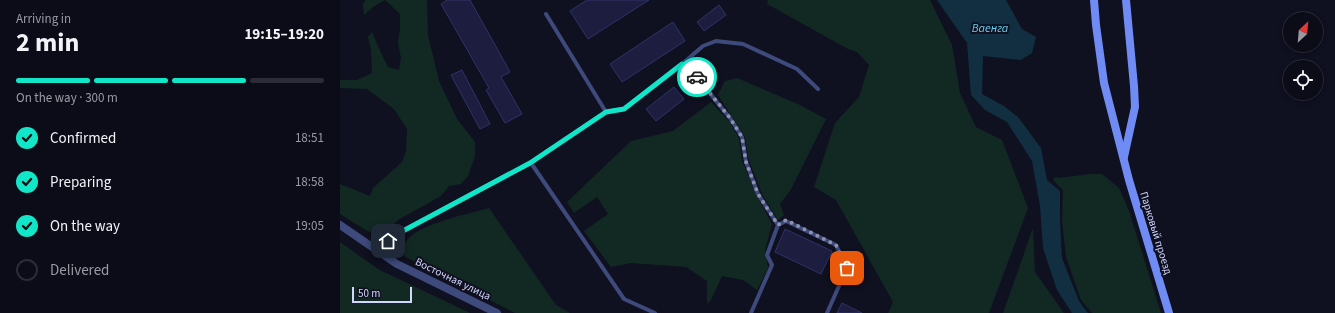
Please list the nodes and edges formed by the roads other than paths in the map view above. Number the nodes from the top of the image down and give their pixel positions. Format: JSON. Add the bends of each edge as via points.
{"nodes":[{"id":1,"x":1094,"y":0,"type":"edge"},
{"id":2,"x":1126,"y":0,"type":"edge"},
{"id":3,"x":546,"y":14,"type":"dead end"},
{"id":4,"x":682,"y":64,"type":"junction"},
{"id":5,"x":818,"y":89,"type":"dead end"},
{"id":6,"x":606,"y":112,"type":"junction"},
{"id":7,"x":1123,"y":160,"type":"junction"},
{"id":8,"x":530,"y":163,"type":"junction"},
{"id":9,"x":340,"y":225,"type":"edge"},
{"id":10,"x":778,"y":225,"type":"junction"},
{"id":11,"x":375,"y":249,"type":"junction"},
{"id":12,"x":497,"y":313,"type":"edge"},
{"id":13,"x":655,"y":313,"type":"edge"},
{"id":14,"x":751,"y":313,"type":"edge"},
{"id":15,"x":827,"y":313,"type":"edge"},
{"id":16,"x":1169,"y":313,"type":"edge"}],
"edges":[{"from":1,"to":7,"type":"main road","name":"Парковый проезд","via":[[1104,83]]},
{"from":2,"to":7,"type":"main road","via":[[1135,107]]},
{"from":3,"to":6,"type":"lane"},
{"from":4,"to":5,"type":"lane","via":[[703,46],[716,41],[743,44],[797,69]]},
{"from":4,"to":6,"type":"lane","via":[[624,109]]},
{"from":4,"to":10,"type":"lane","via":[[694,74],[742,137],[746,162],[758,194]]},
{"from":6,"to":8,"type":"lane"},
{"from":7,"to":16,"type":"main road","name":"Парковый проезд"},
{"from":8,"to":11,"type":"lane","via":[[401,232]]},
{"from":8,"to":13,"type":"lane","via":[[624,299]]},
{"from":9,"to":11,"type":"street","name":"Восточная улица"},
{"from":10,"to":14,"type":"lane","via":[[767,255],[772,266]]},
{"from":10,"to":15,"type":"lane","via":[[786,220],[836,245],[847,268]]},
{"from":11,"to":12,"type":"street","name":"Восточная улица","via":[[397,264]]}]}
